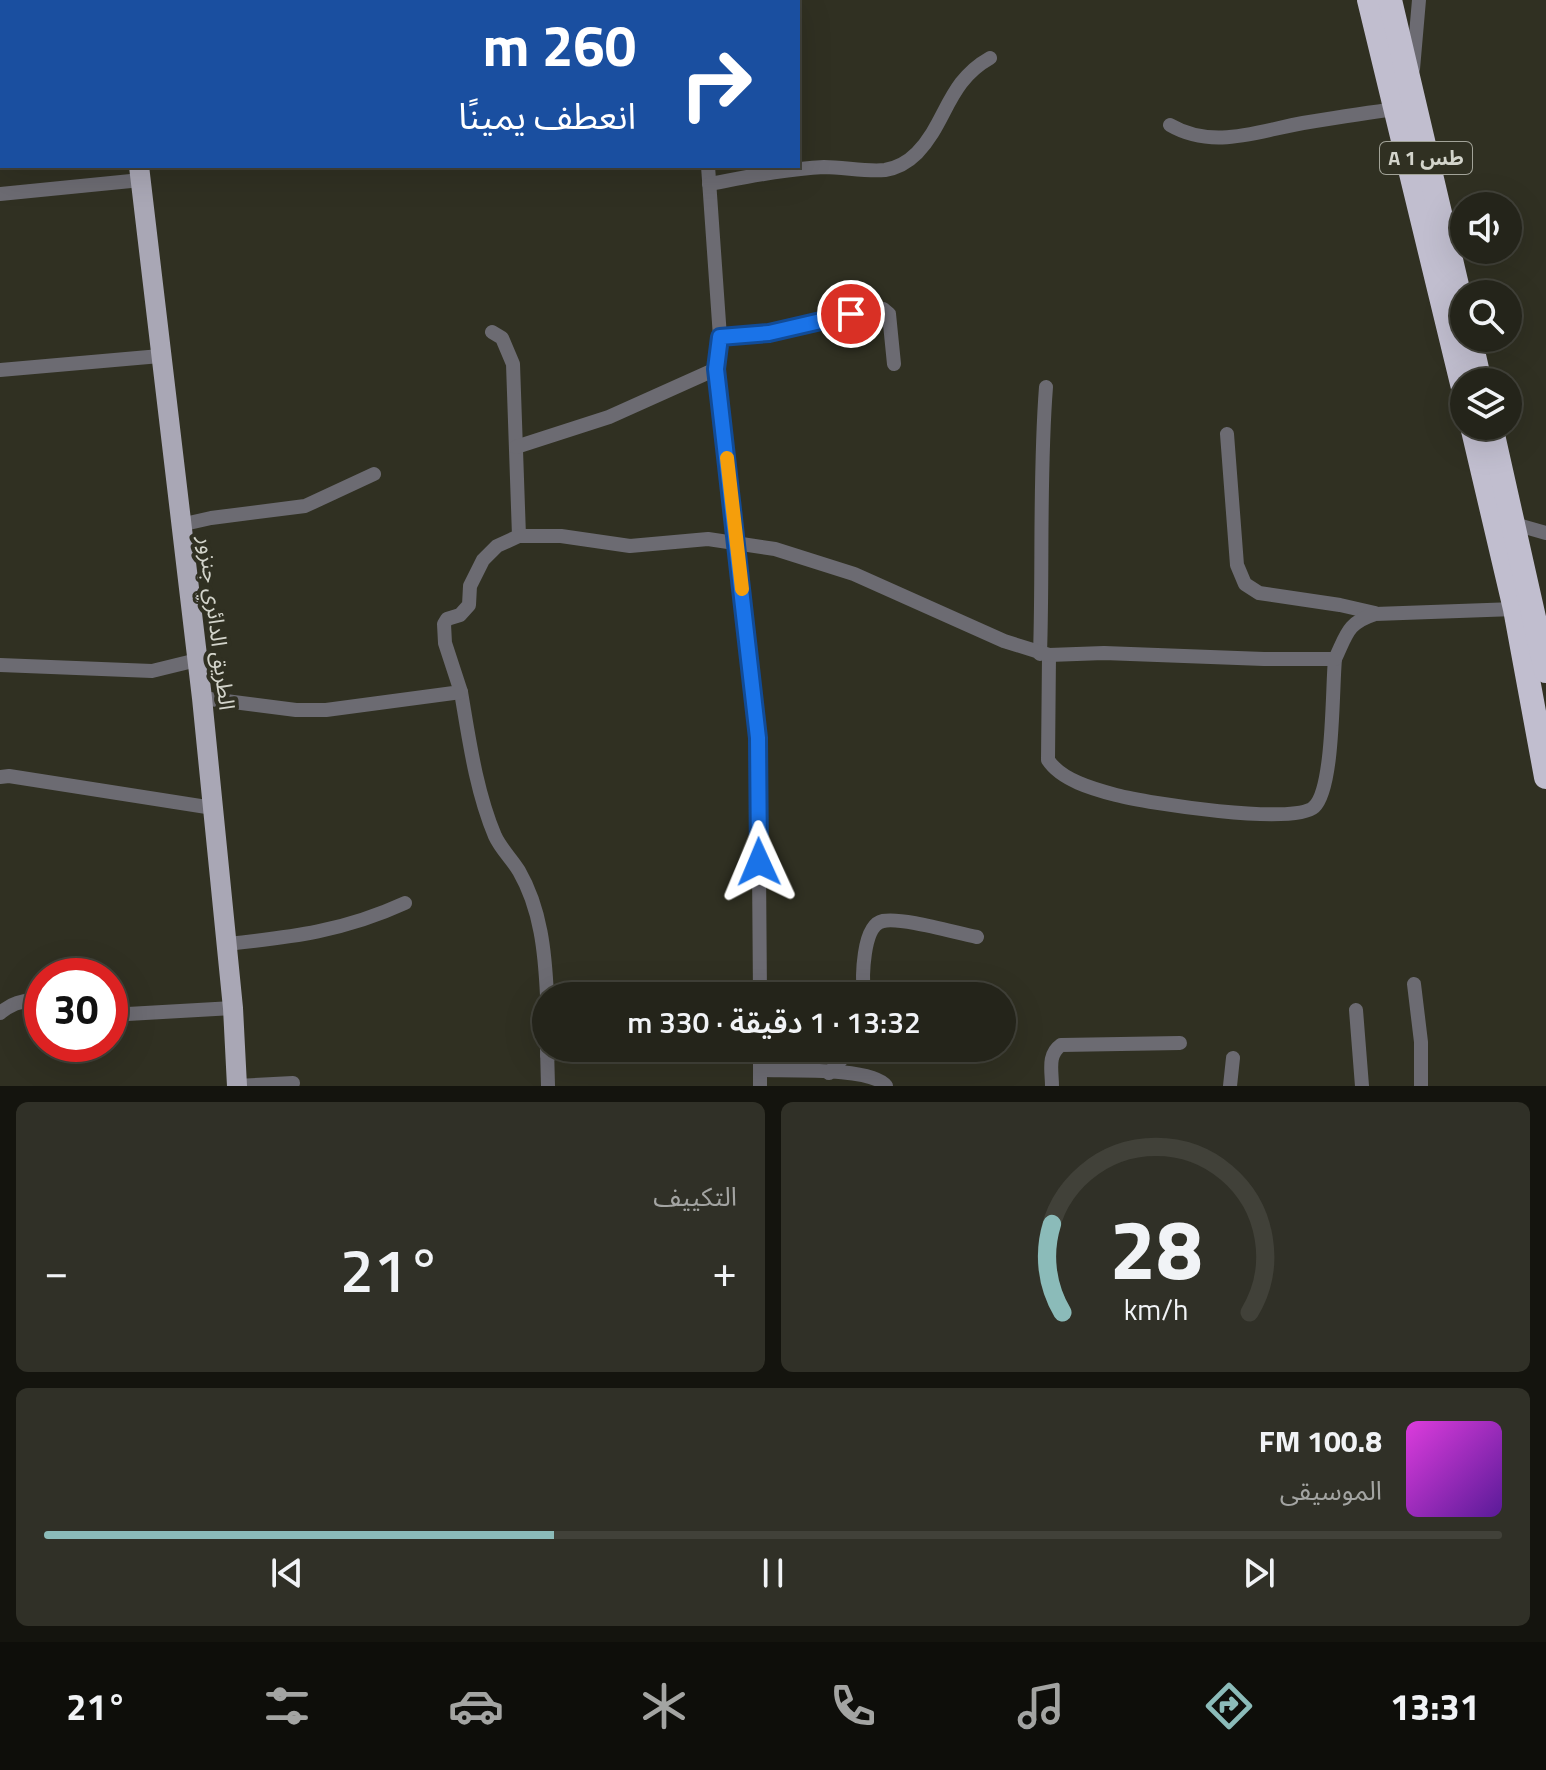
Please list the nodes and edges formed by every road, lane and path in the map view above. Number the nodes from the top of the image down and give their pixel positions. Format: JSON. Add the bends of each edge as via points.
{"nodes":[{"id":1,"x":1369,"y":0,"type":"edge"},
{"id":2,"x":1390,"y":0,"type":"edge"},
{"id":3,"x":1419,"y":0,"type":"edge"},
{"id":4,"x":990,"y":58,"type":"dead end"},
{"id":5,"x":1403,"y":101,"type":"junction"},
{"id":6,"x":1170,"y":125,"type":"dead end"},
{"id":7,"x":708,"y":168,"type":"edge"},
{"id":8,"x":140,"y":173,"type":"edge"},
{"id":9,"x":709,"y":184,"type":"junction"},
{"id":10,"x":0,"y":194,"type":"edge"},
{"id":11,"x":1454,"y":280,"type":"edge"},
{"id":12,"x":492,"y":332,"type":"dead end"},
{"id":13,"x":720,"y":337,"type":"junction"},
{"id":14,"x":160,"y":356,"type":"junction"},
{"id":15,"x":894,"y":364,"type":"dead end"},
{"id":16,"x":1459,"y":368,"type":"edge"},
{"id":17,"x":716,"y":369,"type":"junction"},
{"id":18,"x":0,"y":370,"type":"edge"},
{"id":19,"x":1046,"y":387,"type":"dead end"},
{"id":20,"x":1227,"y":434,"type":"dead end"},
{"id":21,"x":1475,"y":440,"type":"edge"},
{"id":22,"x":1494,"y":440,"type":"edge"},
{"id":23,"x":516,"y":447,"type":"junction"},
{"id":24,"x":374,"y":474,"type":"dead end"},
{"id":25,"x":1514,"y":524,"type":"junction"},
{"id":26,"x":180,"y":525,"type":"junction"},
{"id":27,"x":1546,"y":533,"type":"edge"},
{"id":28,"x":519,"y":536,"type":"junction"},
{"id":29,"x":737,"y":542,"type":"junction"},
{"id":30,"x":1515,"y":609,"type":"junction"},
{"id":31,"x":1375,"y":614,"type":"junction"},
{"id":32,"x":1044,"y":654,"type":"junction"},
{"id":33,"x":1335,"y":659,"type":"junction"},
{"id":34,"x":197,"y":660,"type":"junction"},
{"id":35,"x":0,"y":665,"type":"edge"},
{"id":36,"x":1546,"y":671,"type":"edge"},
{"id":37,"x":461,"y":692,"type":"junction"},
{"id":38,"x":202,"y":698,"type":"junction"},
{"id":39,"x":0,"y":777,"type":"edge"},
{"id":40,"x":1546,"y":777,"type":"edge"},
{"id":41,"x":213,"y":808,"type":"junction"},
{"id":42,"x":405,"y":903,"type":"dead end"},
{"id":43,"x":977,"y":937,"type":"dead end"},
{"id":44,"x":227,"y":944,"type":"junction"},
{"id":45,"x":546,"y":982,"type":"edge"},
{"id":46,"x":760,"y":982,"type":"edge"},
{"id":47,"x":864,"y":982,"type":"edge"},
{"id":48,"x":1414,"y":984,"type":"dead end"},
{"id":49,"x":24,"y":1002,"type":"edge"},
{"id":50,"x":233,"y":1008,"type":"junction"},
{"id":51,"x":1356,"y":1010,"type":"dead end"},
{"id":52,"x":0,"y":1013,"type":"edge"},
{"id":53,"x":128,"y":1014,"type":"edge"},
{"id":54,"x":1180,"y":1043,"type":"dead end"},
{"id":55,"x":1233,"y":1058,"type":"dead end"},
{"id":56,"x":547,"y":1062,"type":"edge"},
{"id":57,"x":760,"y":1062,"type":"edge"},
{"id":58,"x":839,"y":1062,"type":"edge"},
{"id":59,"x":760,"y":1070,"type":"junction"},
{"id":60,"x":829,"y":1073,"type":"junction"},
{"id":61,"x":293,"y":1083,"type":"dead end"},
{"id":62,"x":237,"y":1086,"type":"edge"},
{"id":63,"x":548,"y":1086,"type":"edge"},
{"id":64,"x":760,"y":1086,"type":"edge"},
{"id":65,"x":886,"y":1086,"type":"edge"},
{"id":66,"x":1052,"y":1086,"type":"edge"},
{"id":67,"x":1230,"y":1086,"type":"edge"},
{"id":68,"x":1362,"y":1086,"type":"edge"},
{"id":69,"x":1421,"y":1086,"type":"edge"}],
"edges":[{"from":1,"to":5,"type":"highway","number":"A 1 طس"},
{"from":2,"to":5,"type":"highway","number":"A 1 طس"},
{"from":3,"to":5,"type":"street"},
{"from":4,"to":9,"type":"street","via":[[959,83],[927,139],[905,163],[884,170],[807,169]]},
{"from":5,"to":6,"type":"street","via":[[1232,138],[1200,137]]},
{"from":5,"to":11,"type":"highway","number":"A 1 طس"},
{"from":5,"to":16,"type":"highway","number":"A 1 طس"},
{"from":7,"to":9,"type":"street"},
{"from":8,"to":10,"type":"street"},
{"from":8,"to":14,"type":"main road","name":"الطريق الدائري جنزور"},
{"from":9,"to":13,"type":"street"},
{"from":12,"to":23,"type":"street","via":[[502,338],[513,364]]},
{"from":13,"to":15,"type":"street","via":[[769,333],[883,309],[889,314]]},
{"from":13,"to":17,"type":"street"},
{"from":14,"to":18,"type":"street"},
{"from":14,"to":26,"type":"main road","name":"الطريق الدائري جنزور"},
{"from":17,"to":23,"type":"street","via":[[609,417]]},
{"from":17,"to":29,"type":"street"},
{"from":19,"to":32,"type":"street"},
{"from":20,"to":31,"type":"street","via":[[1237,565],[1245,584],[1270,597]]},
{"from":21,"to":30,"type":"highway"},
{"from":22,"to":25,"type":"highway"},
{"from":23,"to":28,"type":"street"},
{"from":24,"to":26,"type":"street","via":[[305,506]]},
{"from":25,"to":27,"type":"street"},
{"from":25,"to":36,"type":"highway"},
{"from":26,"to":34,"type":"main road","name":"الطريق الدائري جنزور"},
{"from":28,"to":29,"type":"street","via":[[630,546],[708,539]]},
{"from":28,"to":37,"type":"street","via":[[483,560],[465,610],[444,624]]},
{"from":29,"to":32,"type":"street","via":[[854,574]]},
{"from":29,"to":46,"type":"street","via":[[758,738]]},
{"from":30,"to":31,"type":"street"},
{"from":30,"to":40,"type":"highway"},
{"from":31,"to":33,"type":"street","via":[[1350,626]]},
{"from":32,"to":33,"type":"street"},
{"from":32,"to":33,"type":"street","via":[[1048,760],[1054,769],[1116,795],[1282,816],[1312,809],[1321,798]]},
{"from":34,"to":35,"type":"street","via":[[152,671]]},
{"from":34,"to":38,"type":"main road","name":"الطريق الدائري جنزور"},
{"from":37,"to":38,"type":"street","via":[[326,710]]},
{"from":37,"to":45,"type":"street","via":[[495,835],[533,903]]},
{"from":38,"to":41,"type":"main road","name":"الطريق الدائري جنزور"},
{"from":39,"to":41,"type":"street"},
{"from":41,"to":44,"type":"main road","name":"الطريق الدائري جنزور"},
{"from":42,"to":44,"type":"street","via":[[357,924]]},
{"from":43,"to":47,"type":"street","via":[[881,921],[868,942]]},
{"from":44,"to":50,"type":"main road","name":"الطريق الدائري جنزور"},
{"from":48,"to":69,"type":"street"},
{"from":49,"to":52,"type":"street"},
{"from":50,"to":53,"type":"street"},
{"from":50,"to":62,"type":"main road","name":"الطريق الدائري جنزور"},
{"from":51,"to":68,"type":"street"},
{"from":54,"to":66,"type":"street","via":[[1061,1045],[1051,1056]]},
{"from":55,"to":67,"type":"street"},
{"from":56,"to":63,"type":"street"},
{"from":57,"to":59,"type":"street"},
{"from":58,"to":60,"type":"street"},
{"from":59,"to":60,"type":"street"},
{"from":59,"to":64,"type":"street"},
{"from":60,"to":65,"type":"street","via":[[874,1077]]},
{"from":61,"to":62,"type":"street"}]}
